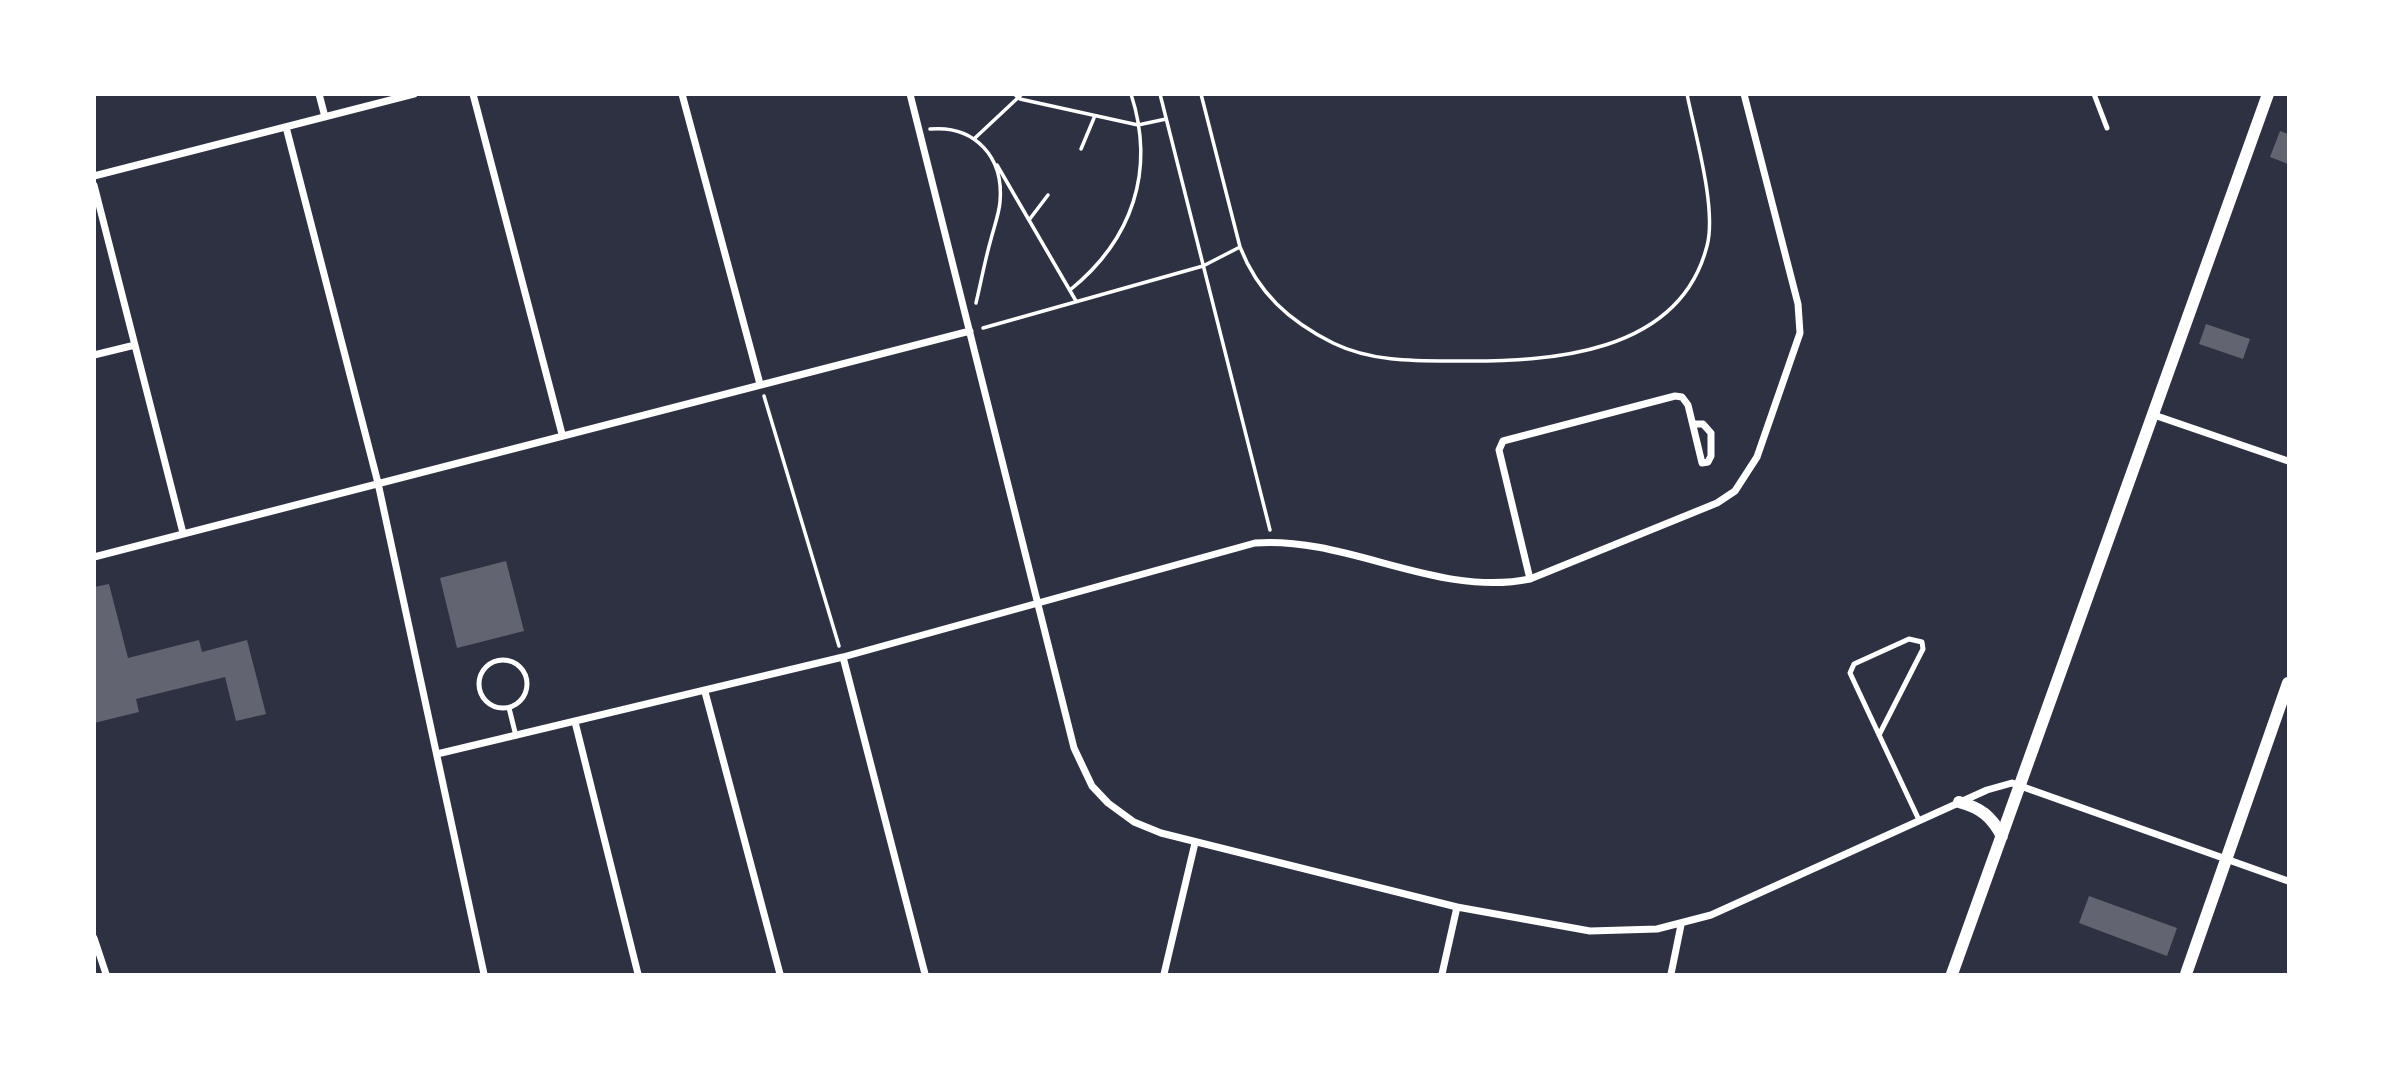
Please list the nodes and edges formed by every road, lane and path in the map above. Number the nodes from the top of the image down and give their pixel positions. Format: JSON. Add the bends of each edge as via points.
{"nodes":[{"id":1,"x":319,"y":94,"type":"edge"},
{"id":2,"x":414,"y":94,"type":"edge"},
{"id":3,"x":474,"y":94,"type":"edge"},
{"id":4,"x":682,"y":94,"type":"edge"},
{"id":5,"x":910,"y":94,"type":"edge"},
{"id":6,"x":1014,"y":94,"type":"edge"},
{"id":7,"x":1131,"y":94,"type":"edge"},
{"id":8,"x":1160,"y":94,"type":"edge"},
{"id":9,"x":1201,"y":94,"type":"edge"},
{"id":10,"x":1687,"y":94,"type":"edge"},
{"id":11,"x":1744,"y":94,"type":"edge"},
{"id":12,"x":2094,"y":94,"type":"edge"},
{"id":13,"x":2269,"y":94,"type":"edge"},
{"id":14,"x":1021,"y":96,"type":"edge"},
{"id":15,"x":325,"y":117,"type":"junction"},
{"id":16,"x":1094,"y":118,"type":"junction"},
{"id":17,"x":1166,"y":118,"type":"junction"},
{"id":18,"x":1138,"y":125,"type":"junction"},
{"id":19,"x":286,"y":127,"type":"junction"},
{"id":20,"x":2107,"y":128,"type":"dead end"},
{"id":21,"x":920,"y":132,"type":"junction"},
{"id":22,"x":975,"y":138,"type":"junction"},
{"id":23,"x":1081,"y":149,"type":"dead end"},
{"id":24,"x":992,"y":157,"type":"junction"},
{"id":25,"x":94,"y":176,"type":"edge"},
{"id":26,"x":94,"y":185,"type":"edge"},
{"id":27,"x":1048,"y":195,"type":"dead end"},
{"id":28,"x":1029,"y":219,"type":"junction"},
{"id":29,"x":1240,"y":247,"type":"junction"},
{"id":30,"x":1203,"y":266,"type":"junction"},
{"id":31,"x":1070,"y":290,"type":"junction"},
{"id":32,"x":1077,"y":302,"type":"junction"},
{"id":33,"x":970,"y":331,"type":"junction"},
{"id":34,"x":135,"y":345,"type":"junction"},
{"id":35,"x":94,"y":355,"type":"edge"},
{"id":36,"x":760,"y":384,"type":"junction"},
{"id":37,"x":2154,"y":415,"type":"junction"},
{"id":38,"x":1693,"y":424,"type":"junction"},
{"id":39,"x":562,"y":434,"type":"junction"},
{"id":40,"x":2288,"y":461,"type":"edge"},
{"id":41,"x":378,"y":483,"type":"junction"},
{"id":42,"x":183,"y":533,"type":"junction"},
{"id":43,"x":1273,"y":542,"type":"junction"},
{"id":44,"x":94,"y":557,"type":"edge"},
{"id":45,"x":1530,"y":579,"type":"junction"},
{"id":46,"x":1039,"y":605,"type":"junction"},
{"id":47,"x":843,"y":657,"type":"junction"},
{"id":48,"x":2288,"y":682,"type":"edge"},
{"id":49,"x":705,"y":692,"type":"junction"},
{"id":50,"x":509,"y":708,"type":"junction"},
{"id":51,"x":575,"y":722,"type":"junction"},
{"id":52,"x":1879,"y":735,"type":"junction"},
{"id":53,"x":516,"y":736,"type":"junction"},
{"id":54,"x":438,"y":754,"type":"junction"},
{"id":55,"x":2021,"y":786,"type":"junction"},
{"id":56,"x":1959,"y":802,"type":"junction"},
{"id":57,"x":1919,"y":820,"type":"junction"},
{"id":58,"x":2002,"y":836,"type":"junction"},
{"id":59,"x":1195,"y":843,"type":"junction"},
{"id":60,"x":2227,"y":859,"type":"junction"},
{"id":61,"x":2288,"y":881,"type":"edge"},
{"id":62,"x":1457,"y":907,"type":"junction"},
{"id":63,"x":1681,"y":925,"type":"junction"},
{"id":64,"x":94,"y":938,"type":"edge"},
{"id":65,"x":106,"y":975,"type":"edge"},
{"id":66,"x":484,"y":975,"type":"edge"},
{"id":67,"x":638,"y":975,"type":"edge"},
{"id":68,"x":780,"y":975,"type":"edge"},
{"id":69,"x":925,"y":975,"type":"edge"},
{"id":70,"x":1164,"y":975,"type":"edge"},
{"id":71,"x":1442,"y":975,"type":"edge"},
{"id":72,"x":1671,"y":975,"type":"edge"},
{"id":73,"x":1952,"y":975,"type":"edge"},
{"id":74,"x":2186,"y":975,"type":"edge"}],
"edges":[{"from":1,"to":15,"type":"street"},
{"from":2,"to":15,"type":"street"},
{"from":3,"to":39,"type":"street"},
{"from":4,"to":36,"type":"street"},
{"from":5,"to":21,"type":"street"},
{"from":6,"to":14,"type":"path"},
{"from":7,"to":18,"type":"path"},
{"from":8,"to":17,"type":"path"},
{"from":9,"to":29,"type":"path"},
{"from":10,"to":29,"type":"path","via":[[1710,216],[1708,245],[1687,289],[1667,310],[1646,328],[1605,346],[1508,361],[1399,361],[1361,354],[1294,321],[1267,298]]},
{"from":11,"to":45,"type":"street","via":[[1798,304],[1800,333],[1757,457],[1747,477],[1717,503]]},
{"from":12,"to":20,"type":"lane"},
{"from":13,"to":37,"type":"street"},
{"from":14,"to":16,"type":"path"},
{"from":14,"to":22,"type":"path"},
{"from":15,"to":19,"type":"street"},
{"from":16,"to":18,"type":"path"},
{"from":16,"to":23,"type":"path"},
{"from":17,"to":18,"type":"path"},
{"from":17,"to":30,"type":"path"},
{"from":18,"to":31,"type":"path","via":[[1141,161],[1132,210],[1114,245],[1091,274]]},
{"from":19,"to":25,"type":"street"},
{"from":19,"to":41,"type":"street"},
{"from":21,"to":22,"type":"path","via":[[951,129]]},
{"from":21,"to":33,"type":"street"},
{"from":22,"to":24,"type":"path"},
{"from":24,"to":28,"type":"path"},
{"from":24,"to":33,"type":"path","via":[[1000,181],[1000,203]]},
{"from":26,"to":34,"type":"street"},
{"from":27,"to":28,"type":"path"},
{"from":28,"to":31,"type":"path"},
{"from":29,"to":30,"type":"path"},
{"from":30,"to":32,"type":"path"},
{"from":30,"to":43,"type":"path"},
{"from":31,"to":32,"type":"path"},
{"from":32,"to":33,"type":"path"},
{"from":33,"to":36,"type":"street"},
{"from":33,"to":46,"type":"street"},
{"from":34,"to":35,"type":"street"},
{"from":34,"to":42,"type":"street"},
{"from":36,"to":39,"type":"street"},
{"from":36,"to":47,"type":"path"},
{"from":37,"to":40,"type":"street"},
{"from":37,"to":55,"type":"street"},
{"from":38,"to":38,"type":"street","via":[[1702,463],[1708,462],[1711,433],[1703,424]]},
{"from":38,"to":45,"type":"street","via":[[1688,405],[1675,396],[1503,441],[1499,450]]},
{"from":39,"to":41,"type":"street"},
{"from":41,"to":42,"type":"street"},
{"from":41,"to":54,"type":"street"},
{"from":42,"to":44,"type":"street"},
{"from":43,"to":45,"type":"street","via":[[1311,544],[1473,582]]},
{"from":43,"to":46,"type":"street","via":[[1232,548]]},
{"from":46,"to":47,"type":"street"},
{"from":46,"to":59,"type":"street","via":[[1074,748],[1092,786],[1134,822]]},
{"from":47,"to":49,"type":"street"},
{"from":47,"to":69,"type":"street"},
{"from":48,"to":60,"type":"street"},
{"from":49,"to":51,"type":"street"},
{"from":49,"to":68,"type":"street"},
{"from":50,"to":50,"type":"lane","via":[[523,699],[526,675],[514,663],[498,661],[485,668],[480,690],[494,706]]},
{"from":50,"to":53,"type":"lane"},
{"from":51,"to":53,"type":"street"},
{"from":51,"to":67,"type":"street"},
{"from":52,"to":52,"type":"lane","via":[[1850,673],[1854,664],[1909,639],[1922,642],[1923,649]]},
{"from":52,"to":57,"type":"lane"},
{"from":53,"to":54,"type":"street"},
{"from":54,"to":66,"type":"street"},
{"from":55,"to":56,"type":"street","via":[[2000,785]]},
{"from":55,"to":58,"type":"street"},
{"from":55,"to":60,"type":"street"},
{"from":56,"to":57,"type":"street"},
{"from":56,"to":58,"type":"street","via":[[1978,807],[1993,819]]},
{"from":57,"to":63,"type":"street"},
{"from":58,"to":73,"type":"street"},
{"from":59,"to":62,"type":"street"},
{"from":59,"to":70,"type":"street"},
{"from":60,"to":61,"type":"street"},
{"from":60,"to":74,"type":"street"},
{"from":62,"to":63,"type":"street","via":[[1590,931]]},
{"from":62,"to":71,"type":"street"},
{"from":63,"to":72,"type":"street"},
{"from":64,"to":65,"type":"street"}]}
